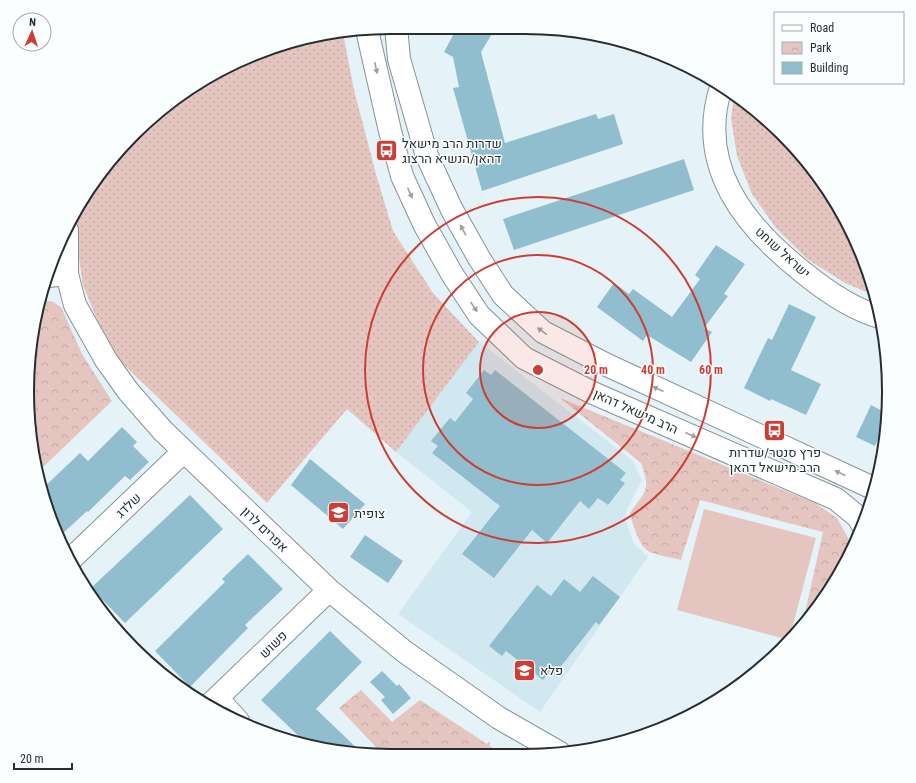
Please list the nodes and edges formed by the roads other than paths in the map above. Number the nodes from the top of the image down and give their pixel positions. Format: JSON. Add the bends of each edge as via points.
{"nodes":[{"id":1,"x":397,"y":34,"type":"edge"},
{"id":2,"x":368,"y":35,"type":"edge"},
{"id":3,"x":720,"y":92,"type":"edge"},
{"id":4,"x":63,"y":251,"type":"edge"},
{"id":5,"x":58,"y":275,"type":"edge"},
{"id":6,"x":873,"y":314,"type":"edge"},
{"id":7,"x":184,"y":451,"type":"junction"},
{"id":8,"x":869,"y":486,"type":"edge"},
{"id":9,"x":859,"y":518,"type":"edge"},
{"id":10,"x":74,"y":556,"type":"edge"},
{"id":11,"x":329,"y":590,"type":"junction"},
{"id":12,"x":213,"y":702,"type":"edge"},
{"id":13,"x":551,"y":748,"type":"edge"}],
"edges":[{"from":8,"to":1,"type":"street","one_way":true,"via":[[607,365],[543,332],[503,295],[471,245],[427,156],[399,59]]},
{"from":2,"to":9,"type":"street","name":"הרב מישאל דהאן","one_way":true,"via":[[402,176],[448,268],[479,315],[524,358],[594,393],[836,499]]},
{"from":3,"to":6,"type":"street","name":"ישראל שוחט","via":[[715,114],[715,146],[724,178],[740,208],[763,237],[791,263],[848,303]]},
{"from":4,"to":5,"type":"street","name":"אפרים לרון"},
{"from":5,"to":7,"type":"street","name":"אפרים לרון","via":[[106,360],[128,392]]},
{"from":7,"to":10,"type":"street","name":"שלדג"},
{"from":7,"to":11,"type":"street","name":"אפרים לרון"},
{"from":11,"to":12,"type":"street","name":"פשוש"},
{"from":11,"to":13,"type":"street","name":"אפרים לרון","via":[[445,681],[499,718]]}]}
